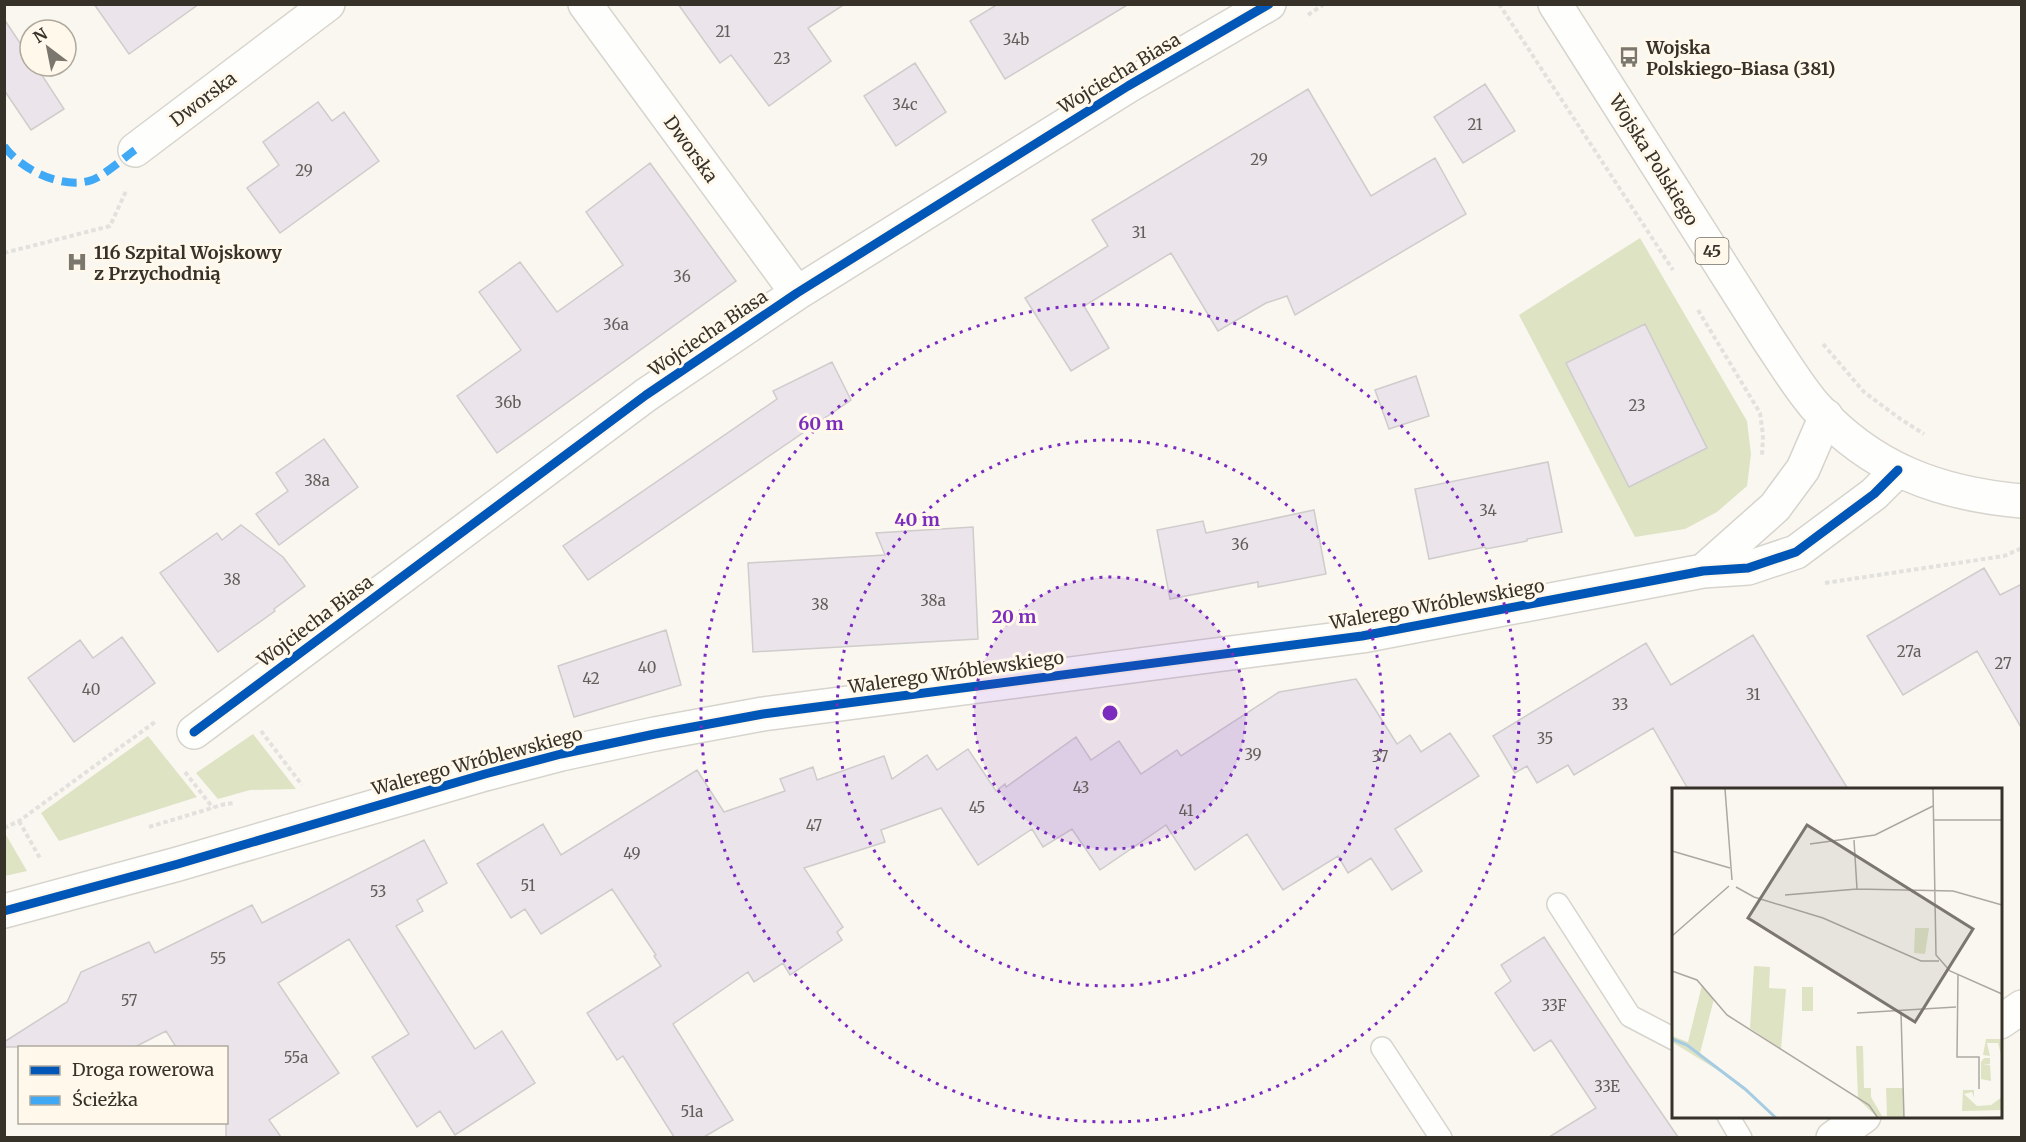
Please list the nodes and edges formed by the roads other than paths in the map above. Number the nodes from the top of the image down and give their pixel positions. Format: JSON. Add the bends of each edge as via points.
{"nodes":[{"id":1,"x":328,"y":4,"type":"edge"},
{"id":2,"x":585,"y":4,"type":"edge"},
{"id":3,"x":1269,"y":4,"type":"edge"},
{"id":4,"x":1555,"y":4,"type":"edge"},
{"id":5,"x":135,"y":150,"type":"dead end"},
{"id":6,"x":797,"y":293,"type":"junction"},
{"id":7,"x":1826,"y":417,"type":"junction"},
{"id":8,"x":1898,"y":470,"type":"junction"},
{"id":9,"x":2022,"y":501,"type":"edge"},
{"id":10,"x":1703,"y":571,"type":"junction"},
{"id":11,"x":194,"y":732,"type":"dead end"},
{"id":12,"x":1558,"y":904,"type":"dead end"},
{"id":13,"x":4,"y":911,"type":"edge"},
{"id":14,"x":2022,"y":1007,"type":"edge"},
{"id":15,"x":2002,"y":1021,"type":"edge"},
{"id":16,"x":1672,"y":1038,"type":"edge"},
{"id":17,"x":1383,"y":1048,"type":"dead end"},
{"id":18,"x":1729,"y":1118,"type":"edge"},
{"id":19,"x":1441,"y":1137,"type":"edge"},
{"id":20,"x":1741,"y":1137,"type":"edge"}],
"edges":[{"from":1,"to":5,"type":"street","name":"Dworska"},
{"from":2,"to":6,"type":"street","name":"Dworska"},
{"from":3,"to":6,"type":"street","name":"Wojciecha Biasa","via":[[1128,86]]},
{"from":4,"to":7,"type":"street","name":"Wojska Polskiego","number":"45","via":[[1768,339]]},
{"from":6,"to":11,"type":"street","name":"Wojciecha Biasa","via":[[645,395]]},
{"from":7,"to":8,"type":"street","name":"Wojska Polskiego","number":"45","via":[[1869,454]]},
{"from":7,"to":10,"type":"street","via":[[1803,469],[1774,507]]},
{"from":8,"to":9,"type":"street","number":"45","via":[[1964,494]]},
{"from":8,"to":10,"type":"street","name":"Walerego Wróblewskiego","via":[[1874,494],[1796,552],[1748,568]]},
{"from":10,"to":13,"type":"street","name":"Walerego Wróblewskiego","via":[[1362,636],[763,714],[655,734],[485,774]]},
{"from":12,"to":16,"type":"lane","via":[[1630,1016]]},
{"from":14,"to":15,"type":"street"},
{"from":17,"to":19,"type":"lane"},
{"from":18,"to":20,"type":"lane"}]}
